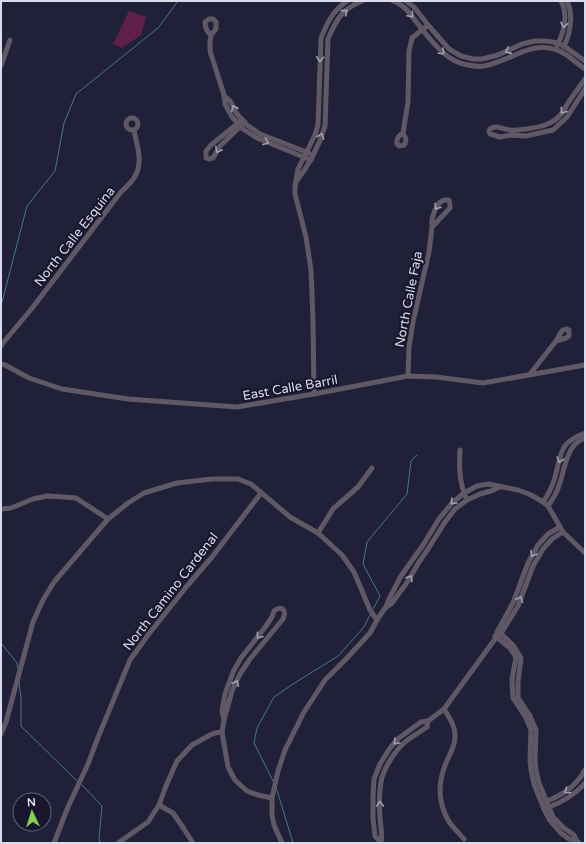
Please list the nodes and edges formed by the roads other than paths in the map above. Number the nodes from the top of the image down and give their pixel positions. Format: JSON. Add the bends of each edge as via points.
{"nodes":[{"id":1,"x":347,"y":1,"type":"edge"},
{"id":2,"x":362,"y":1,"type":"edge"},
{"id":3,"x":395,"y":1,"type":"edge"},
{"id":4,"x":406,"y":1,"type":"edge"},
{"id":5,"x":561,"y":1,"type":"edge"},
{"id":6,"x":567,"y":1,"type":"edge"},
{"id":7,"x":428,"y":25,"type":"junction"},
{"id":8,"x":422,"y":30,"type":"junction"},
{"id":9,"x":211,"y":35,"type":"dead end"},
{"id":10,"x":10,"y":40,"type":"dead end"},
{"id":11,"x":525,"y":43,"type":"junction"},
{"id":12,"x":558,"y":44,"type":"junction"},
{"id":13,"x":564,"y":46,"type":"junction"},
{"id":14,"x":555,"y":49,"type":"junction"},
{"id":15,"x":527,"y":50,"type":"junction"},
{"id":16,"x":561,"y":51,"type":"junction"},
{"id":17,"x":469,"y":58,"type":"junction"},
{"id":18,"x":585,"y":61,"type":"edge"},
{"id":19,"x":468,"y":65,"type":"junction"},
{"id":20,"x":1,"y":66,"type":"edge"},
{"id":21,"x":585,"y":69,"type":"edge"},
{"id":22,"x":585,"y":80,"type":"edge"},
{"id":23,"x":585,"y":89,"type":"edge"},
{"id":24,"x":241,"y":123,"type":"junction"},
{"id":25,"x":134,"y":130,"type":"dead end"},
{"id":26,"x":403,"y":133,"type":"dead end"},
{"id":27,"x":306,"y":152,"type":"junction"},
{"id":28,"x":304,"y":157,"type":"junction"},
{"id":29,"x":312,"y":158,"type":"junction"},
{"id":30,"x":296,"y":183,"type":"junction"},
{"id":31,"x":432,"y":227,"type":"junction"},
{"id":32,"x":556,"y":341,"type":"dead end"},
{"id":33,"x":1,"y":346,"type":"edge"},
{"id":34,"x":1,"y":364,"type":"edge"},
{"id":35,"x":585,"y":365,"type":"edge"},
{"id":36,"x":530,"y":374,"type":"junction"},
{"id":37,"x":408,"y":376,"type":"junction"},
{"id":38,"x":314,"y":394,"type":"junction"},
{"id":39,"x":585,"y":433,"type":"edge"},
{"id":40,"x":585,"y":438,"type":"edge"},
{"id":41,"x":460,"y":450,"type":"dead end"},
{"id":42,"x":372,"y":468,"type":"dead end"},
{"id":43,"x":500,"y":487,"type":"junction"},
{"id":44,"x":261,"y":493,"type":"junction"},
{"id":45,"x":464,"y":493,"type":"junction"},
{"id":46,"x":467,"y":500,"type":"junction"},
{"id":47,"x":542,"y":502,"type":"junction"},
{"id":48,"x":548,"y":506,"type":"junction"},
{"id":49,"x":1,"y":509,"type":"edge"},
{"id":50,"x":108,"y":519,"type":"junction"},
{"id":51,"x":560,"y":527,"type":"junction"},
{"id":52,"x":563,"y":532,"type":"junction"},
{"id":53,"x":318,"y":533,"type":"junction"},
{"id":54,"x":585,"y":553,"type":"edge"},
{"id":55,"x":523,"y":578,"type":"junction"},
{"id":56,"x":527,"y":582,"type":"junction"},
{"id":57,"x":385,"y":608,"type":"junction"},
{"id":58,"x":377,"y":620,"type":"junction"},
{"id":59,"x":497,"y":635,"type":"junction"},
{"id":60,"x":444,"y":709,"type":"junction"},
{"id":61,"x":224,"y":720,"type":"junction"},
{"id":62,"x":222,"y":732,"type":"junction"},
{"id":63,"x":1,"y":734,"type":"edge"},
{"id":64,"x":585,"y":770,"type":"edge"},
{"id":65,"x":585,"y":783,"type":"edge"},
{"id":66,"x":272,"y":798,"type":"junction"},
{"id":67,"x":544,"y":802,"type":"junction"},
{"id":68,"x":159,"y":805,"type":"junction"},
{"id":69,"x":547,"y":808,"type":"junction"},
{"id":70,"x":464,"y":839,"type":"dead end"},
{"id":71,"x":578,"y":842,"type":"edge"},
{"id":72,"x":54,"y":843,"type":"edge"},
{"id":73,"x":118,"y":843,"type":"edge"},
{"id":74,"x":192,"y":843,"type":"edge"},
{"id":75,"x":282,"y":843,"type":"edge"},
{"id":76,"x":381,"y":843,"type":"edge"}],
"edges":[{"from":1,"to":27,"type":"street","one_way":true,"via":[[333,14],[321,38],[318,125]]},
{"from":29,"to":2,"type":"street","one_way":true,"via":[[325,126],[328,39],[338,18]]},
{"from":3,"to":8,"type":"street","one_way":true,"via":[[409,12]]},
{"from":4,"to":7,"type":"street"},
{"from":5,"to":12,"type":"street","one_way":true,"via":[[565,11],[565,22]]},
{"from":6,"to":13,"type":"street","via":[[571,22]]},
{"from":7,"to":8,"type":"street"},
{"from":7,"to":17,"type":"street","via":[[449,49]]},
{"from":8,"to":19,"type":"street","one_way":true,"via":[[445,55]]},
{"from":8,"to":26,"type":"street","via":[[412,38],[409,51],[408,102]]},
{"from":9,"to":24,"type":"street","via":[[210,51],[224,95],[230,101]]},
{"from":10,"to":20,"type":"street"},
{"from":11,"to":12,"type":"street","via":[[547,41]]},
{"from":11,"to":15,"type":"street"},
{"from":11,"to":17,"type":"street","one_way":true,"via":[[498,55],[482,59]]},
{"from":12,"to":13,"type":"street"},
{"from":12,"to":14,"type":"street"},
{"from":13,"to":16,"type":"street"},
{"from":13,"to":18,"type":"street"},
{"from":14,"to":15,"type":"street"},
{"from":14,"to":16,"type":"street"},
{"from":15,"to":19,"type":"street","via":[[500,62],[483,66]]},
{"from":16,"to":21,"type":"street"},
{"from":17,"to":19,"type":"street"},
{"from":22,"to":23,"type":"street","one_way":true,"via":[[555,120],[539,128],[505,130],[492,127],[490,134],[500,137],[526,136],[553,130],[567,117]]},
{"from":24,"to":24,"type":"street","one_way":true,"via":[[220,146],[213,158],[206,158],[206,151],[211,145]]},
{"from":24,"to":27,"type":"street","via":[[260,134]]},
{"from":24,"to":28,"type":"street","one_way":true,"via":[[243,129],[257,138]]},
{"from":25,"to":33,"type":"street","name":"North Calle Esquina","via":[[140,164],[134,177]]},
{"from":27,"to":28,"type":"street"},
{"from":27,"to":29,"type":"street"},
{"from":28,"to":29,"type":"street"},
{"from":28,"to":30,"type":"street","via":[[298,169]]},
{"from":29,"to":30,"type":"street"},
{"from":30,"to":38,"type":"street","via":[[311,270]]},
{"from":31,"to":31,"type":"street","name":"North Calle Faja","one_way":true,"via":[[450,208],[449,200],[446,199],[437,206],[432,218]]},
{"from":31,"to":37,"type":"street","name":"North Calle Faja","via":[[413,322]]},
{"from":32,"to":36,"type":"street"},
{"from":34,"to":38,"type":"street","name":"East Calle Barril","via":[[29,378],[62,389],[128,399],[237,407]]},
{"from":35,"to":36,"type":"street","name":"East Calle Barril"},
{"from":36,"to":37,"type":"street","name":"East Calle Barril","via":[[483,383]]},
{"from":37,"to":38,"type":"street","name":"East Calle Barril"},
{"from":39,"to":47,"type":"street","one_way":true,"via":[[564,447],[553,485]]},
{"from":40,"to":48,"type":"street","via":[[571,448],[557,492]]},
{"from":41,"to":45,"type":"street","via":[[461,484]]},
{"from":42,"to":53,"type":"street","via":[[358,487],[333,510]]},
{"from":43,"to":45,"type":"street","via":[[488,484]]},
{"from":43,"to":46,"type":"street"},
{"from":43,"to":47,"type":"street","via":[[518,490]]},
{"from":44,"to":50,"type":"street","via":[[251,484],[238,479],[177,483],[144,493]]},
{"from":44,"to":53,"type":"street","via":[[290,517]]},
{"from":44,"to":72,"type":"street","name":"North Camino Cardenal","via":[[130,660]]},
{"from":45,"to":46,"type":"street"},
{"from":45,"to":57,"type":"street","one_way":true,"via":[[439,519],[401,576]]},
{"from":57,"to":46,"type":"street","one_way":true,"via":[[392,603],[408,581],[445,522]]},
{"from":47,"to":48,"type":"street"},
{"from":48,"to":51,"type":"street"},
{"from":49,"to":50,"type":"street","via":[[47,496],[76,498]]},
{"from":50,"to":63,"type":"street","via":[[54,582],[43,600],[33,622]]},
{"from":51,"to":52,"type":"street"},
{"from":51,"to":55,"type":"street","one_way":true,"via":[[548,534],[538,545]]},
{"from":52,"to":54,"type":"street"},
{"from":52,"to":56,"type":"street","via":[[543,549]]},
{"from":53,"to":58,"type":"street","via":[[342,555],[354,572]]},
{"from":55,"to":56,"type":"street"},
{"from":55,"to":59,"type":"street"},
{"from":59,"to":56,"type":"street","one_way":true,"via":[[518,606]]},
{"from":57,"to":58,"type":"street"},
{"from":58,"to":66,"type":"street","via":[[370,633],[325,680],[304,712],[285,750]]},
{"from":59,"to":60,"type":"street"},
{"from":59,"to":67,"type":"street","via":[[516,657],[512,680],[514,698],[530,730],[531,770],[534,784]]},
{"from":60,"to":70,"type":"street","via":[[453,726],[455,737],[441,777],[441,802],[449,821]]},
{"from":60,"to":76,"type":"street","via":[[399,738],[380,764],[374,779],[372,796],[376,836]]},
{"from":61,"to":61,"type":"street","one_way":true,"via":[[240,674],[283,619],[283,609],[274,611],[268,624],[234,670],[225,694],[222,711]]},
{"from":61,"to":62,"type":"street"},
{"from":62,"to":66,"type":"street","via":[[228,767],[235,780],[247,790]]},
{"from":62,"to":68,"type":"street","via":[[210,735],[192,745],[177,761]]},
{"from":64,"to":67,"type":"street","one_way":true,"via":[[569,790]]},
{"from":65,"to":69,"type":"street","via":[[573,796]]},
{"from":66,"to":75,"type":"street","via":[[274,825]]},
{"from":67,"to":69,"type":"street"},
{"from":68,"to":73,"type":"street","via":[[148,822]]},
{"from":68,"to":74,"type":"street","via":[[173,813]]},
{"from":69,"to":71,"type":"street","via":[[549,819],[560,833]]}]}
